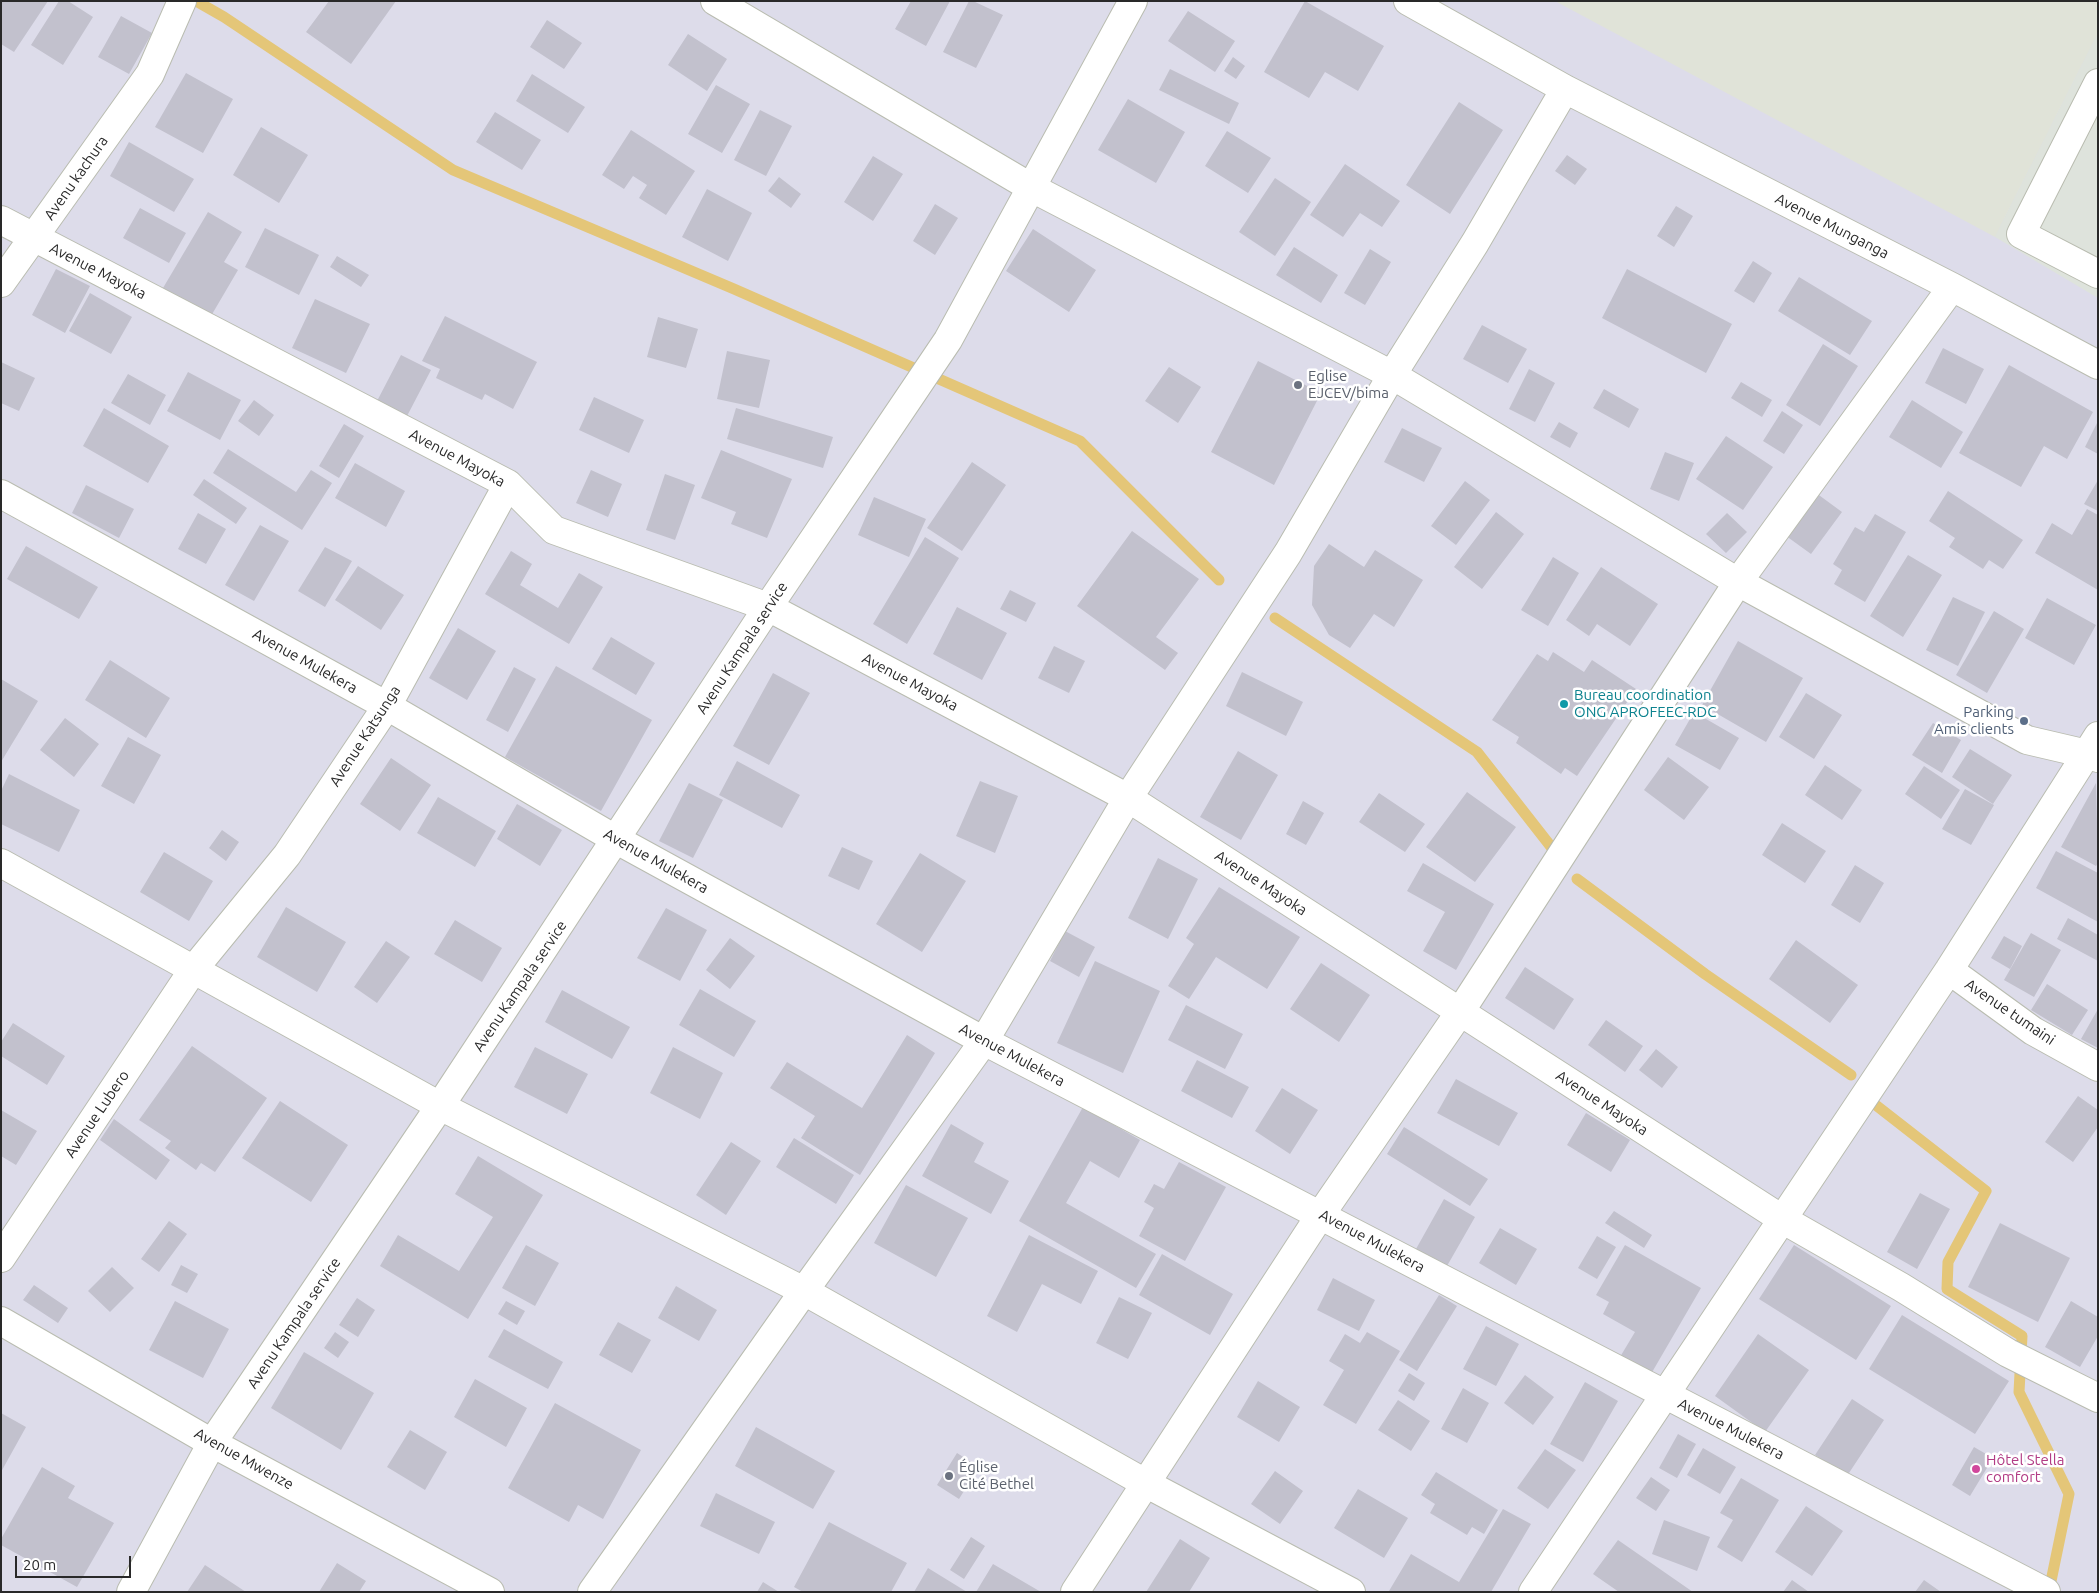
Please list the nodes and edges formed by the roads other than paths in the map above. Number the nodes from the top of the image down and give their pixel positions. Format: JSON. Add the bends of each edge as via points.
{"nodes":[{"id":1,"x":715,"y":1,"type":"edge"},
{"id":2,"x":1133,"y":1,"type":"edge"},
{"id":3,"x":1420,"y":4,"type":"edge"},
{"id":4,"x":180,"y":5,"type":"edge"},
{"id":5,"x":2098,"y":84,"type":"edge"},
{"id":6,"x":1565,"y":89,"type":"junction"},
{"id":7,"x":1032,"y":188,"type":"junction"},
{"id":8,"x":1,"y":220,"type":"edge"},
{"id":9,"x":34,"y":238,"type":"junction"},
{"id":10,"x":2098,"y":274,"type":"edge"},
{"id":11,"x":1,"y":283,"type":"edge"},
{"id":12,"x":1952,"y":287,"type":"junction"},
{"id":13,"x":2098,"y":365,"type":"edge"},
{"id":14,"x":1392,"y":375,"type":"junction"},
{"id":15,"x":508,"y":484,"type":"junction"},
{"id":16,"x":1,"y":494,"type":"edge"},
{"id":17,"x":1738,"y":582,"type":"junction"},
{"id":18,"x":768,"y":607,"type":"junction"},
{"id":19,"x":387,"y":706,"type":"junction"},
{"id":20,"x":2094,"y":749,"type":"edge"},
{"id":21,"x":1128,"y":798,"type":"junction"},
{"id":22,"x":617,"y":840,"type":"junction"},
{"id":23,"x":1,"y":863,"type":"edge"},
{"id":24,"x":193,"y":970,"type":"junction"},
{"id":25,"x":1950,"y":970,"type":"junction"},
{"id":26,"x":1460,"y":1012,"type":"junction"},
{"id":27,"x":984,"y":1041,"type":"junction"},
{"id":28,"x":2098,"y":1067,"type":"edge"},
{"id":29,"x":440,"y":1106,"type":"junction"},
{"id":30,"x":1321,"y":1214,"type":"junction"},
{"id":31,"x":1782,"y":1219,"type":"junction"},
{"id":32,"x":1,"y":1258,"type":"edge"},
{"id":33,"x":804,"y":1291,"type":"junction"},
{"id":34,"x":1,"y":1321,"type":"edge"},
{"id":35,"x":1664,"y":1394,"type":"junction"},
{"id":36,"x":2098,"y":1398,"type":"edge"},
{"id":37,"x":212,"y":1443,"type":"junction"},
{"id":38,"x":1147,"y":1484,"type":"junction"},
{"id":39,"x":2042,"y":1590,"type":"edge"},
{"id":40,"x":130,"y":1592,"type":"edge"},
{"id":41,"x":490,"y":1592,"type":"edge"},
{"id":42,"x":592,"y":1592,"type":"edge"},
{"id":43,"x":1075,"y":1592,"type":"edge"},
{"id":44,"x":1351,"y":1592,"type":"edge"},
{"id":45,"x":1533,"y":1592,"type":"edge"}],
"edges":[{"from":1,"to":7,"type":"street"},
{"from":2,"to":7,"type":"street","name":"Avenu Kampala service"},
{"from":3,"to":6,"type":"street","name":"Avenue Munganga"},
{"from":4,"to":9,"type":"street","name":"Avenu kachura","via":[[150,74]]},
{"from":5,"to":10,"type":"street","via":[[2021,234]]},
{"from":6,"to":12,"type":"street","name":"Avenue Munganga"},
{"from":6,"to":14,"type":"street","via":[[1475,243]]},
{"from":7,"to":14,"type":"street"},
{"from":7,"to":18,"type":"street","name":"Avenu Kampala service","via":[[948,340]]},
{"from":8,"to":9,"type":"street","name":"Avenue Mayoka"},
{"from":9,"to":11,"type":"street","name":"Avenu kachura"},
{"from":9,"to":15,"type":"street","name":"Avenue Mayoka"},
{"from":12,"to":13,"type":"street","name":"Avenue Munganga"},
{"from":12,"to":17,"type":"street"},
{"from":14,"to":17,"type":"street"},
{"from":14,"to":21,"type":"street","via":[[1288,553]]},
{"from":15,"to":18,"type":"street","name":"Avenue Mayoka","via":[[554,530]]},
{"from":15,"to":19,"type":"street","name":"Avenue Katsunga"},
{"from":16,"to":19,"type":"street","name":"Avenue Mulekera"},
{"from":17,"to":20,"type":"street","via":[[2027,740]]},
{"from":17,"to":26,"type":"street"},
{"from":18,"to":21,"type":"street","name":"Avenue Mayoka"},
{"from":18,"to":22,"type":"street","name":"Avenu Kampala service"},
{"from":19,"to":22,"type":"street","name":"Avenue Mulekera"},
{"from":19,"to":24,"type":"street","name":"Avenue Katsunga","via":[[287,855]]},
{"from":20,"to":25,"type":"street"},
{"from":21,"to":26,"type":"street","name":"Avenue Mayoka"},
{"from":21,"to":27,"type":"street"},
{"from":22,"to":27,"type":"street","name":"Avenue Mulekera"},
{"from":22,"to":29,"type":"street","name":"Avenu Kampala service"},
{"from":23,"to":24,"type":"street"},
{"from":24,"to":29,"type":"street"},
{"from":24,"to":32,"type":"street","name":"Avenue Lubero"},
{"from":25,"to":28,"type":"street","name":"Avenue tumaini","via":[[2033,1031]]},
{"from":25,"to":31,"type":"street"},
{"from":26,"to":30,"type":"street"},
{"from":26,"to":31,"type":"street","name":"Avenue Mayoka"},
{"from":27,"to":30,"type":"street","name":"Avenue Mulekera"},
{"from":27,"to":33,"type":"street"},
{"from":29,"to":33,"type":"street"},
{"from":29,"to":37,"type":"street","name":"Avenu Kampala service"},
{"from":30,"to":35,"type":"street","name":"Avenue Mulekera"},
{"from":30,"to":38,"type":"street"},
{"from":31,"to":35,"type":"street"},
{"from":31,"to":36,"type":"street","name":"Avenue Mayoka","via":[[2008,1353]]},
{"from":33,"to":38,"type":"street"},
{"from":33,"to":42,"type":"street"},
{"from":34,"to":37,"type":"street","name":"Avenue Mwenze"},
{"from":35,"to":39,"type":"street","name":"Avenue Mulekera"},
{"from":35,"to":45,"type":"street"},
{"from":37,"to":40,"type":"street","name":"Avenu Kampala service"},
{"from":37,"to":41,"type":"street","name":"Avenue Mwenze"},
{"from":38,"to":43,"type":"street"},
{"from":38,"to":44,"type":"street"}]}
